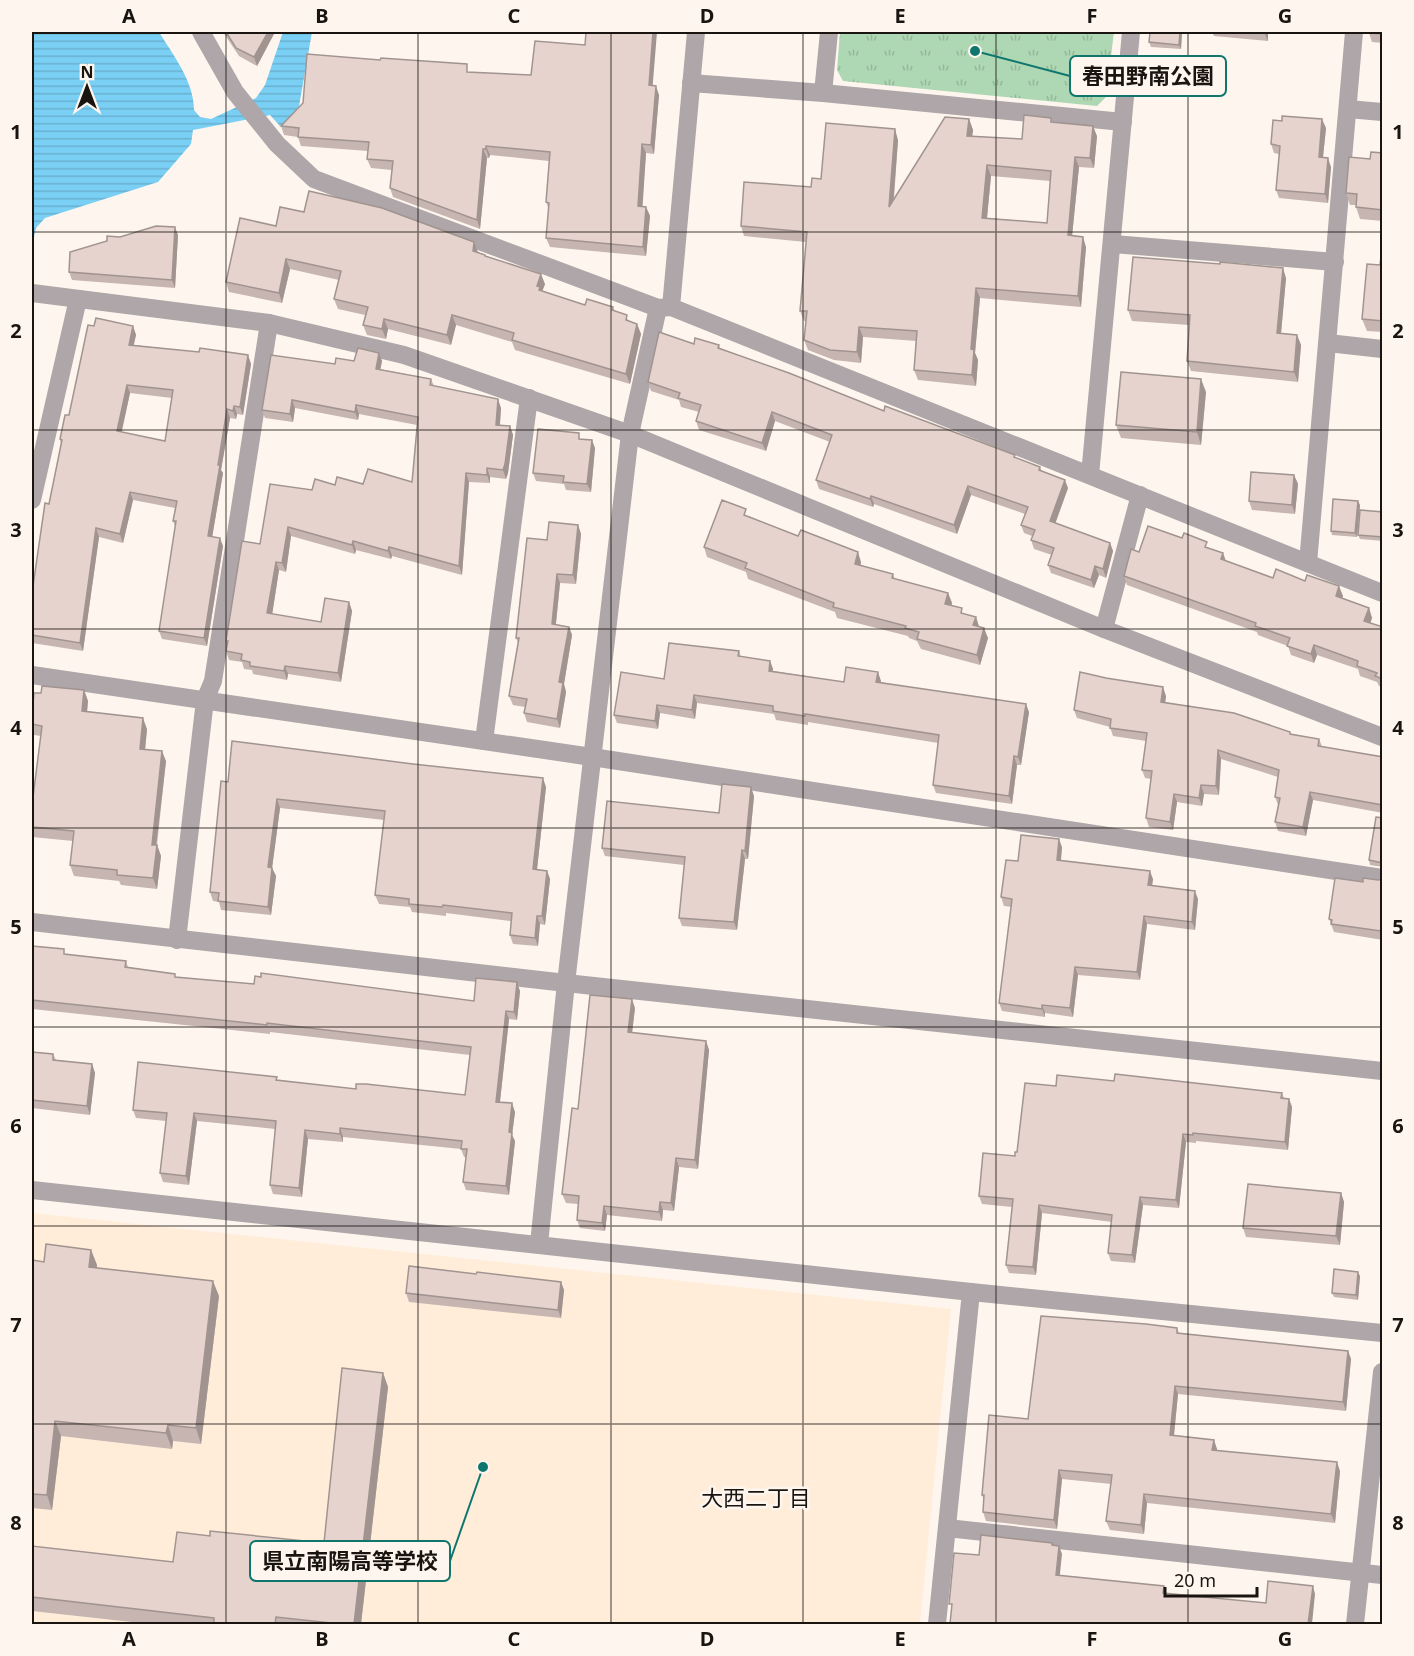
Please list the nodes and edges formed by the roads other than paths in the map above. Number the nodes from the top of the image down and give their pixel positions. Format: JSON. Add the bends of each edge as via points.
{"nodes":[{"id":1,"x":201,"y":32,"type":"edge"},
{"id":2,"x":696,"y":32,"type":"edge"},
{"id":3,"x":829,"y":32,"type":"edge"},
{"id":4,"x":1131,"y":32,"type":"edge"},
{"id":5,"x":1354,"y":32,"type":"edge"},
{"id":6,"x":691,"y":83,"type":"junction"},
{"id":7,"x":824,"y":93,"type":"junction"},
{"id":8,"x":1348,"y":109,"type":"junction"},
{"id":9,"x":1383,"y":112,"type":"edge"},
{"id":10,"x":1123,"y":122,"type":"junction"},
{"id":11,"x":1113,"y":244,"type":"junction"},
{"id":12,"x":1335,"y":262,"type":"junction"},
{"id":13,"x":34,"y":293,"type":"edge"},
{"id":14,"x":78,"y":299,"type":"junction"},
{"id":15,"x":665,"y":308,"type":"junction"},
{"id":16,"x":269,"y":322,"type":"junction"},
{"id":17,"x":1328,"y":343,"type":"junction"},
{"id":18,"x":1383,"y":349,"type":"edge"},
{"id":19,"x":529,"y":398,"type":"junction"},
{"id":20,"x":630,"y":434,"type":"junction"},
{"id":21,"x":1090,"y":475,"type":"junction"},
{"id":22,"x":1140,"y":495,"type":"junction"},
{"id":23,"x":32,"y":500,"type":"edge"},
{"id":24,"x":1308,"y":563,"type":"junction"},
{"id":25,"x":1383,"y":593,"type":"edge"},
{"id":26,"x":1104,"y":629,"type":"junction"},
{"id":27,"x":32,"y":675,"type":"edge"},
{"id":28,"x":205,"y":700,"type":"junction"},
{"id":29,"x":1383,"y":737,"type":"edge"},
{"id":30,"x":483,"y":741,"type":"junction"},
{"id":31,"x":592,"y":757,"type":"junction"},
{"id":32,"x":1383,"y":878,"type":"edge"},
{"id":33,"x":32,"y":922,"type":"edge"},
{"id":34,"x":177,"y":940,"type":"junction"},
{"id":35,"x":566,"y":983,"type":"junction"},
{"id":36,"x":1383,"y":1071,"type":"edge"},
{"id":37,"x":32,"y":1190,"type":"edge"},
{"id":38,"x":538,"y":1244,"type":"junction"},
{"id":39,"x":971,"y":1292,"type":"junction"},
{"id":40,"x":1383,"y":1333,"type":"edge"},
{"id":41,"x":1383,"y":1372,"type":"edge"},
{"id":42,"x":947,"y":1528,"type":"junction"},
{"id":43,"x":1361,"y":1572,"type":"junction"},
{"id":44,"x":1383,"y":1575,"type":"edge"},
{"id":45,"x":937,"y":1624,"type":"edge"},
{"id":46,"x":1355,"y":1624,"type":"edge"}],
"edges":[{"from":1,"to":15,"type":"street","via":[[235,92],[277,144],[314,179]]},
{"from":2,"to":6,"type":"street"},
{"from":3,"to":7,"type":"street"},
{"from":4,"to":10,"type":"street"},
{"from":5,"to":8,"type":"street"},
{"from":6,"to":7,"type":"street"},
{"from":6,"to":15,"type":"street"},
{"from":7,"to":10,"type":"street"},
{"from":8,"to":9,"type":"street"},
{"from":8,"to":12,"type":"street"},
{"from":10,"to":11,"type":"street"},
{"from":11,"to":12,"type":"street"},
{"from":11,"to":21,"type":"street"},
{"from":12,"to":17,"type":"street"},
{"from":13,"to":14,"type":"street"},
{"from":14,"to":16,"type":"street"},
{"from":14,"to":23,"type":"street"},
{"from":15,"to":20,"type":"street"},
{"from":15,"to":21,"type":"street"},
{"from":16,"to":19,"type":"street","via":[[404,355]]},
{"from":16,"to":28,"type":"street","via":[[213,681]]},
{"from":17,"to":18,"type":"street"},
{"from":17,"to":24,"type":"street"},
{"from":19,"to":20,"type":"street"},
{"from":19,"to":30,"type":"street"},
{"from":20,"to":26,"type":"street"},
{"from":20,"to":31,"type":"street"},
{"from":21,"to":22,"type":"street"},
{"from":22,"to":24,"type":"street"},
{"from":22,"to":26,"type":"street"},
{"from":24,"to":25,"type":"street"},
{"from":26,"to":29,"type":"street"},
{"from":27,"to":28,"type":"street"},
{"from":28,"to":30,"type":"street"},
{"from":28,"to":34,"type":"street"},
{"from":30,"to":31,"type":"street"},
{"from":31,"to":32,"type":"street"},
{"from":31,"to":35,"type":"street"},
{"from":33,"to":34,"type":"street"},
{"from":34,"to":35,"type":"street"},
{"from":35,"to":36,"type":"street"},
{"from":35,"to":38,"type":"street"},
{"from":37,"to":38,"type":"street"},
{"from":38,"to":39,"type":"street"},
{"from":39,"to":40,"type":"street"},
{"from":39,"to":42,"type":"street"},
{"from":41,"to":43,"type":"street"},
{"from":42,"to":43,"type":"street"},
{"from":42,"to":45,"type":"street"},
{"from":43,"to":44,"type":"street"},
{"from":43,"to":46,"type":"street"}]}
